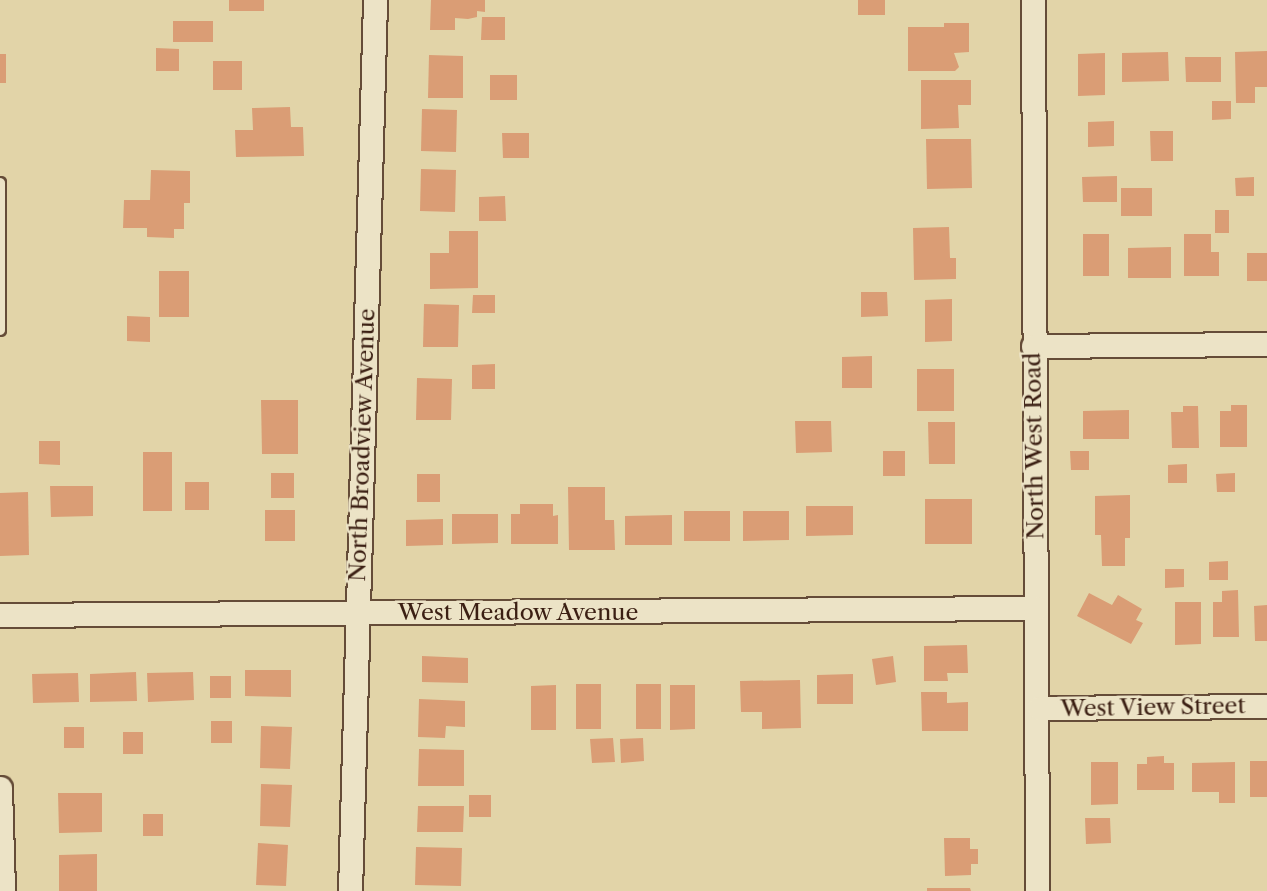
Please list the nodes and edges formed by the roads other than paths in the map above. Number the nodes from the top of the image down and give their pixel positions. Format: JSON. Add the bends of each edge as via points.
{"nodes":[{"id":1,"x":375,"y":0,"type":"edge"},
{"id":2,"x":1033,"y":0,"type":"edge"},
{"id":3,"x":0,"y":183,"type":"edge"},
{"id":4,"x":0,"y":330,"type":"edge"},
{"id":5,"x":1267,"y":344,"type":"edge"},
{"id":6,"x":1034,"y":346,"type":"junction"},
{"id":7,"x":1036,"y":608,"type":"junction"},
{"id":8,"x":356,"y":613,"type":"junction"},
{"id":9,"x":0,"y":615,"type":"edge"},
{"id":10,"x":1267,"y":706,"type":"edge"},
{"id":11,"x":1038,"y":708,"type":"junction"},
{"id":12,"x":0,"y":788,"type":"edge"},
{"id":13,"x":3,"y":891,"type":"edge"},
{"id":14,"x":350,"y":891,"type":"edge"},
{"id":15,"x":1037,"y":891,"type":"edge"}],
"edges":[{"from":1,"to":8,"type":"street","name":"North Broadview Avenue"},
{"from":2,"to":6,"type":"street","name":"North West Road"},
{"from":3,"to":4,"type":"lane"},
{"from":5,"to":6,"type":"street"},
{"from":6,"to":7,"type":"street","name":"North West Road"},
{"from":7,"to":8,"type":"street","name":"West Meadow Avenue"},
{"from":7,"to":11,"type":"street","name":"North West Road"},
{"from":8,"to":9,"type":"street","name":"West Meadow Avenue"},
{"from":8,"to":14,"type":"street","name":"North Broadview Avenue"},
{"from":10,"to":11,"type":"street","name":"West View Street"},
{"from":11,"to":15,"type":"street","name":"North West Road"},
{"from":12,"to":13,"type":"street"}]}
